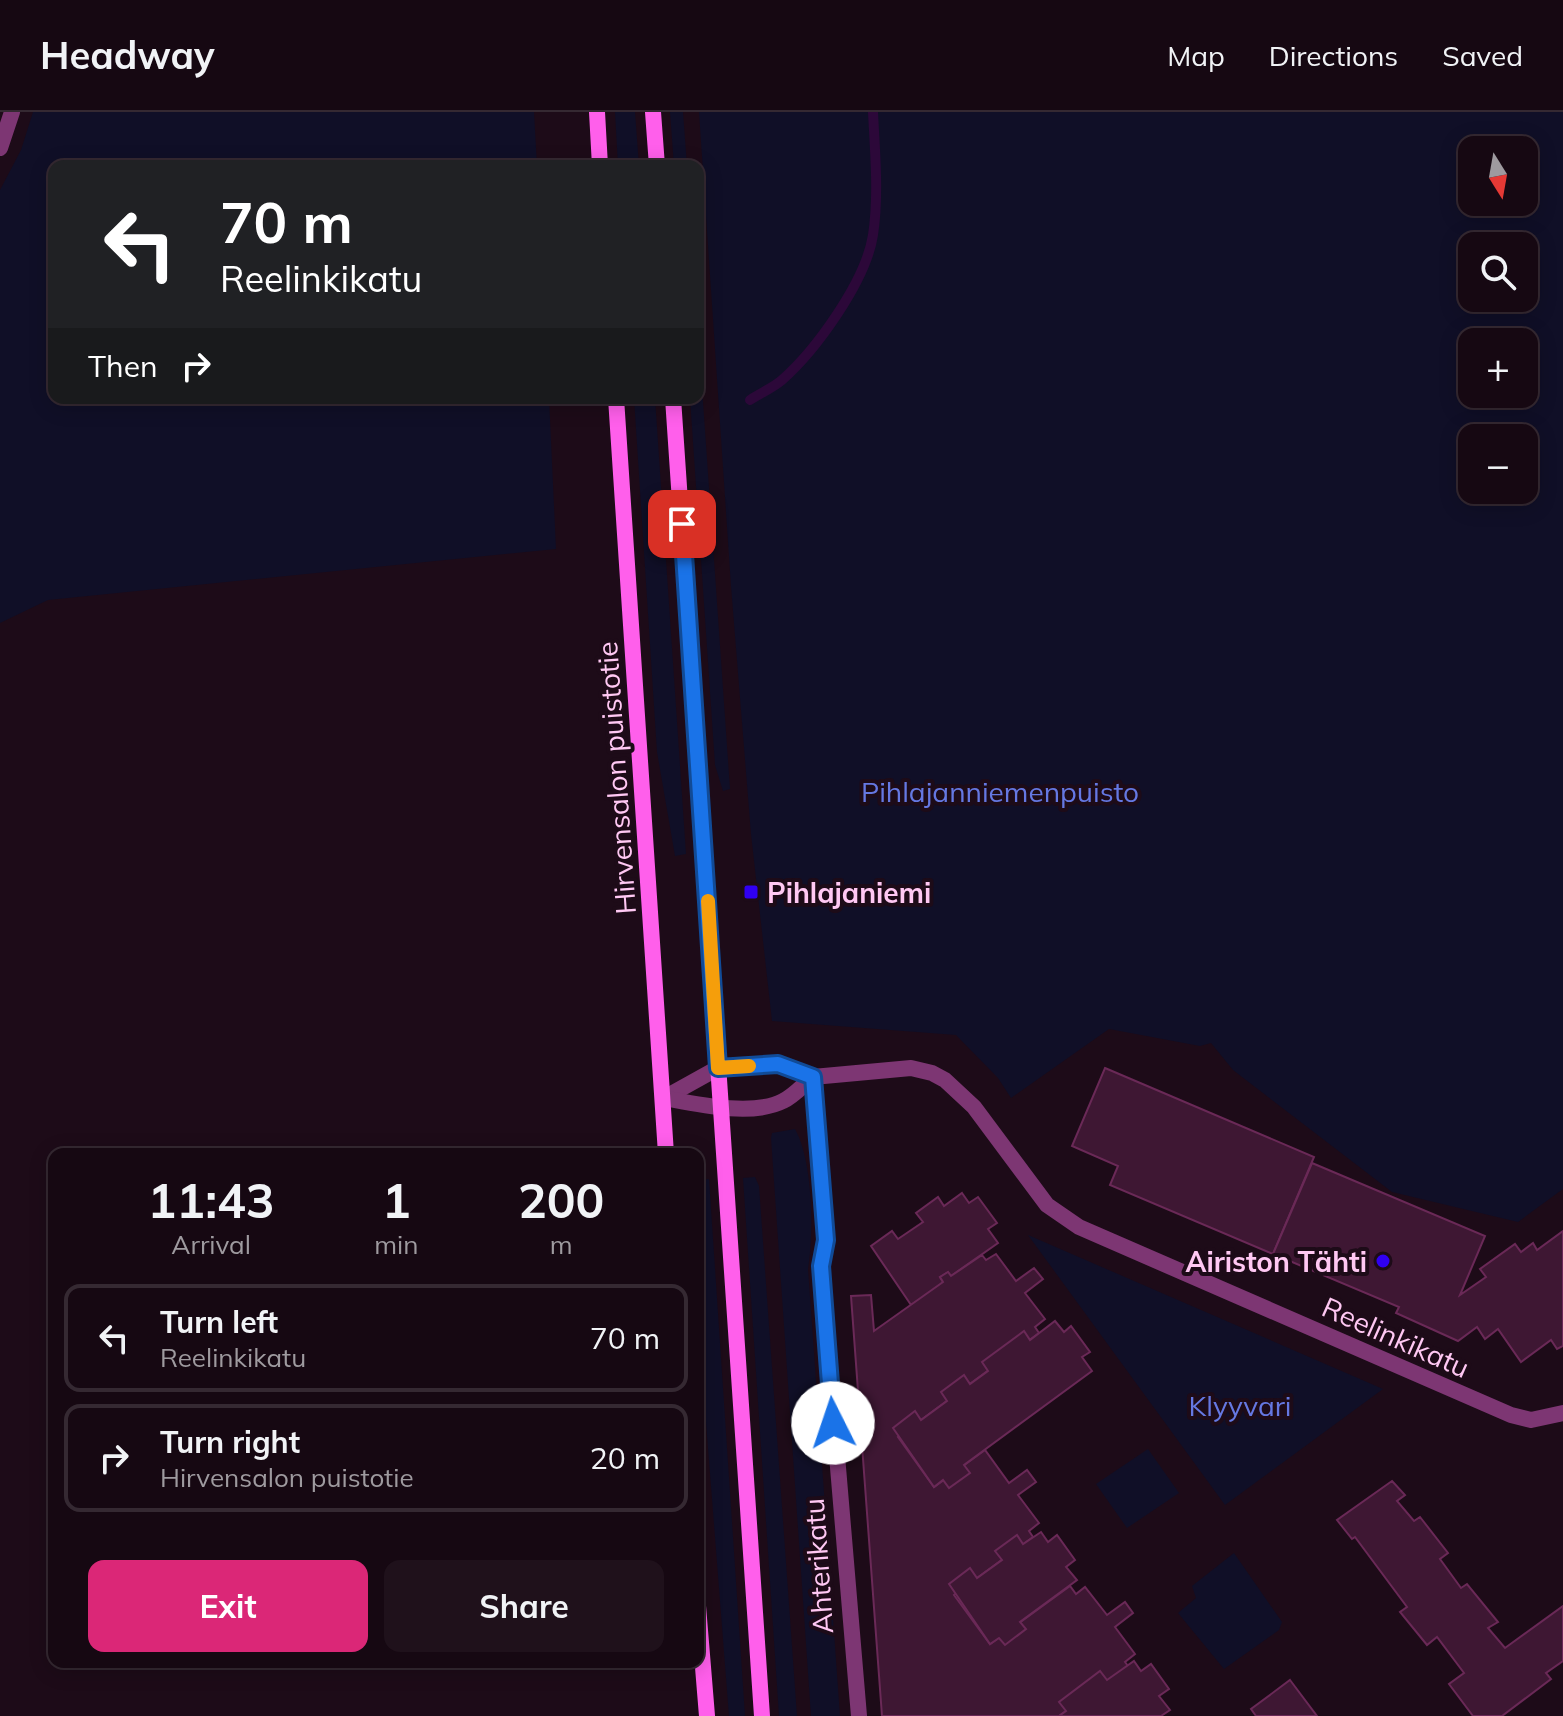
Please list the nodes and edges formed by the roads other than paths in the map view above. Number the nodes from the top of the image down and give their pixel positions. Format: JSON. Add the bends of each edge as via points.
{"nodes":[{"id":1,"x":12,"y":112,"type":"edge"},
{"id":2,"x":597,"y":112,"type":"edge"},
{"id":3,"x":653,"y":112,"type":"edge"},
{"id":4,"x":0,"y":148,"type":"edge"},
{"id":5,"x":600,"y":160,"type":"edge"},
{"id":6,"x":657,"y":160,"type":"edge"},
{"id":7,"x":616,"y":404,"type":"edge"},
{"id":8,"x":673,"y":404,"type":"edge"},
{"id":9,"x":718,"y":1068,"type":"junction"},
{"id":10,"x":813,"y":1077,"type":"junction"},
{"id":11,"x":664,"y":1098,"type":"junction"},
{"id":12,"x":721,"y":1108,"type":"junction"},
{"id":13,"x":666,"y":1148,"type":"edge"},
{"id":14,"x":1563,"y":1413,"type":"edge"},
{"id":15,"x":703,"y":1668,"type":"edge"},
{"id":16,"x":707,"y":1716,"type":"edge"},
{"id":17,"x":762,"y":1716,"type":"edge"},
{"id":18,"x":859,"y":1716,"type":"edge"}],
"edges":[{"from":1,"to":4,"type":"street"},
{"from":2,"to":5,"type":"main road"},
{"from":3,"to":6,"type":"main road"},
{"from":7,"to":11,"type":"main road","name":"Hirvensalon puistotie"},
{"from":8,"to":9,"type":"main road"},
{"from":9,"to":10,"type":"street","name":"Reelinkikatu","via":[[778,1064]]},
{"from":9,"to":11,"type":"street","name":"Reelinkikatu"},
{"from":9,"to":12,"type":"main road"},
{"from":10,"to":12,"type":"street","via":[[783,1102]]},
{"from":10,"to":14,"type":"street","name":"Reelinkikatu","via":[[911,1068],[932,1073],[974,1107],[1047,1205],[1079,1227],[1511,1415],[1531,1420]]},
{"from":10,"to":18,"type":"street","name":"Ahterikatu","via":[[826,1240],[821,1266]]},
{"from":11,"to":12,"type":"street"},
{"from":11,"to":13,"type":"main road","name":"Hirvensalon puistotie"},
{"from":12,"to":17,"type":"main road"},
{"from":15,"to":16,"type":"main road"}]}
